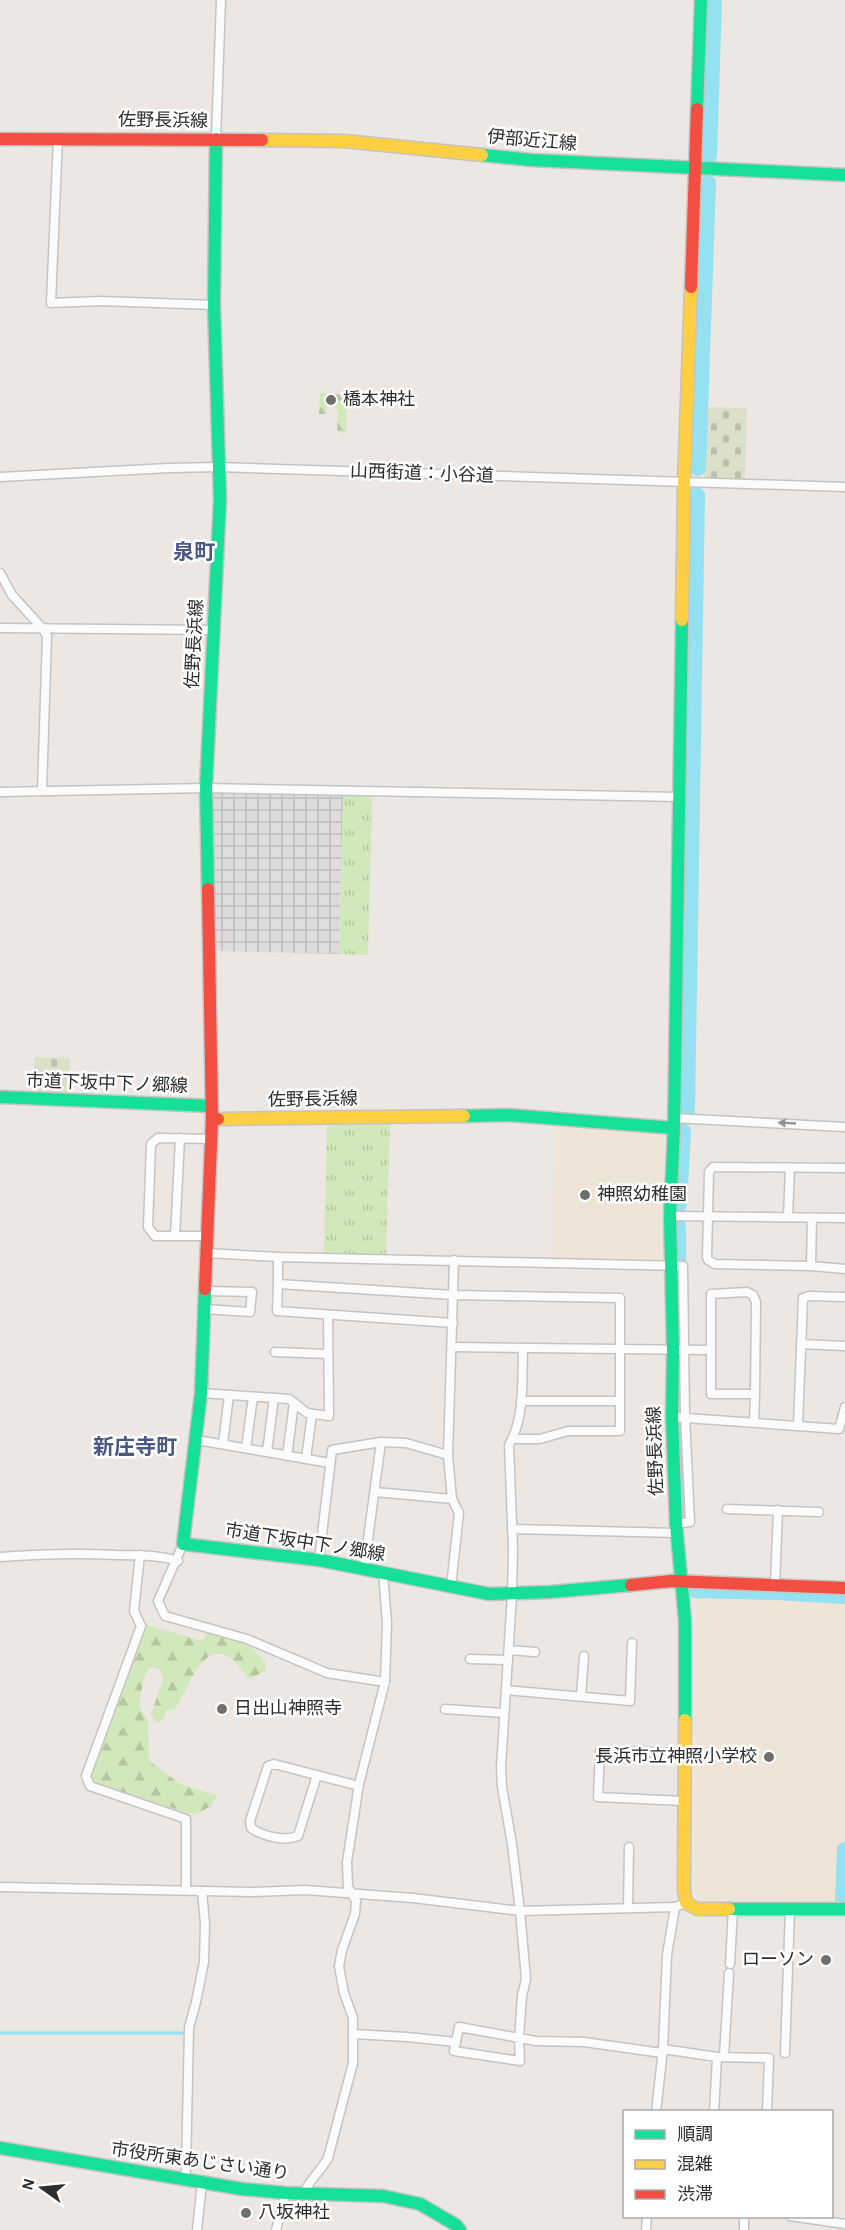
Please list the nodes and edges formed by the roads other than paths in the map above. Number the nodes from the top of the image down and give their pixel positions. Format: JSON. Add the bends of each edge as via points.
{"nodes":[{"id":1,"x":221,"y":0,"type":"edge"},
{"id":2,"x":701,"y":0,"type":"edge"},
{"id":3,"x":58,"y":138,"type":"junction"},
{"id":4,"x":0,"y":139,"type":"edge"},
{"id":5,"x":216,"y":139,"type":"junction"},
{"id":6,"x":695,"y":169,"type":"junction"},
{"id":7,"x":845,"y":175,"type":"edge"},
{"id":8,"x":214,"y":305,"type":"junction"},
{"id":9,"x":218,"y":467,"type":"junction"},
{"id":10,"x":0,"y":477,"type":"edge"},
{"id":11,"x":684,"y":483,"type":"junction"},
{"id":12,"x":845,"y":487,"type":"edge"},
{"id":13,"x":0,"y":573,"type":"edge"},
{"id":14,"x":0,"y":628,"type":"edge"},
{"id":15,"x":43,"y":629,"type":"junction"},
{"id":16,"x":214,"y":630,"type":"junction"},
{"id":17,"x":206,"y":788,"type":"junction"},
{"id":18,"x":42,"y":791,"type":"junction"},
{"id":19,"x":0,"y":792,"type":"edge"},
{"id":20,"x":679,"y":797,"type":"junction"},
{"id":21,"x":0,"y":1097,"type":"edge"},
{"id":22,"x":212,"y":1112,"type":"junction"},
{"id":23,"x":674,"y":1123,"type":"junction"},
{"id":24,"x":845,"y":1127,"type":"edge"},
{"id":25,"x":180,"y":1138,"type":"junction"},
{"id":26,"x":211,"y":1139,"type":"junction"},
{"id":27,"x":790,"y":1168,"type":"junction"},
{"id":28,"x":845,"y":1168,"type":"edge"},
{"id":29,"x":670,"y":1216,"type":"junction"},
{"id":30,"x":708,"y":1216,"type":"junction"},
{"id":31,"x":788,"y":1217,"type":"junction"},
{"id":32,"x":812,"y":1218,"type":"junction"},
{"id":33,"x":845,"y":1218,"type":"edge"},
{"id":34,"x":175,"y":1236,"type":"junction"},
{"id":35,"x":208,"y":1236,"type":"junction"},
{"id":36,"x":207,"y":1253,"type":"junction"},
{"id":37,"x":279,"y":1257,"type":"junction"},
{"id":38,"x":454,"y":1260,"type":"junction"},
{"id":39,"x":676,"y":1266,"type":"junction"},
{"id":40,"x":811,"y":1266,"type":"junction"},
{"id":41,"x":845,"y":1269,"type":"edge"},
{"id":42,"x":278,"y":1284,"type":"junction"},
{"id":43,"x":206,"y":1291,"type":"junction"},
{"id":44,"x":453,"y":1295,"type":"junction"},
{"id":45,"x":845,"y":1297,"type":"edge"},
{"id":46,"x":205,"y":1309,"type":"junction"},
{"id":47,"x":328,"y":1315,"type":"junction"},
{"id":48,"x":453,"y":1323,"type":"junction"},
{"id":49,"x":801,"y":1344,"type":"junction"},
{"id":50,"x":845,"y":1346,"type":"edge"},
{"id":51,"x":452,"y":1347,"type":"junction"},
{"id":52,"x":523,"y":1348,"type":"junction"},
{"id":53,"x":620,"y":1350,"type":"junction"},
{"id":54,"x":678,"y":1350,"type":"junction"},
{"id":55,"x":709,"y":1350,"type":"junction"},
{"id":56,"x":274,"y":1352,"type":"dead end"},
{"id":57,"x":328,"y":1354,"type":"junction"},
{"id":58,"x":201,"y":1394,"type":"junction"},
{"id":59,"x":754,"y":1394,"type":"junction"},
{"id":60,"x":229,"y":1395,"type":"junction"},
{"id":61,"x":253,"y":1397,"type":"junction"},
{"id":62,"x":274,"y":1398,"type":"junction"},
{"id":63,"x":521,"y":1401,"type":"junction"},
{"id":64,"x":619,"y":1401,"type":"junction"},
{"id":65,"x":294,"y":1403,"type":"junction"},
{"id":66,"x":845,"y":1407,"type":"edge"},
{"id":67,"x":312,"y":1413,"type":"junction"},
{"id":68,"x":679,"y":1417,"type":"junction"},
{"id":69,"x":754,"y":1422,"type":"junction"},
{"id":70,"x":842,"y":1425,"type":"edge"},
{"id":71,"x":798,"y":1426,"type":"junction"},
{"id":72,"x":512,"y":1439,"type":"junction"},
{"id":73,"x":196,"y":1440,"type":"junction"},
{"id":74,"x":381,"y":1442,"type":"junction"},
{"id":75,"x":223,"y":1444,"type":"junction"},
{"id":76,"x":246,"y":1448,"type":"junction"},
{"id":77,"x":267,"y":1452,"type":"junction"},
{"id":78,"x":448,"y":1455,"type":"junction"},
{"id":79,"x":287,"y":1456,"type":"junction"},
{"id":80,"x":306,"y":1459,"type":"junction"},
{"id":81,"x":330,"y":1463,"type":"junction"},
{"id":82,"x":375,"y":1492,"type":"junction"},
{"id":83,"x":452,"y":1498,"type":"junction"},
{"id":84,"x":727,"y":1509,"type":"dead end"},
{"id":85,"x":778,"y":1510,"type":"junction"},
{"id":86,"x":819,"y":1512,"type":"dead end"},
{"id":87,"x":680,"y":1526,"type":"junction"},
{"id":88,"x":513,"y":1529,"type":"junction"},
{"id":89,"x":183,"y":1544,"type":"junction"},
{"id":90,"x":140,"y":1555,"type":"junction"},
{"id":91,"x":0,"y":1557,"type":"edge"},
{"id":92,"x":319,"y":1560,"type":"junction"},
{"id":93,"x":178,"y":1561,"type":"junction"},
{"id":94,"x":364,"y":1569,"type":"junction"},
{"id":95,"x":382,"y":1573,"type":"junction"},
{"id":96,"x":682,"y":1582,"type":"junction"},
{"id":97,"x":775,"y":1585,"type":"junction"},
{"id":98,"x":451,"y":1587,"type":"junction"},
{"id":99,"x":845,"y":1588,"type":"edge"},
{"id":100,"x":512,"y":1595,"type":"junction"},
{"id":101,"x":632,"y":1643,"type":"dead end"},
{"id":102,"x":535,"y":1652,"type":"dead end"},
{"id":103,"x":508,"y":1655,"type":"junction"},
{"id":104,"x":584,"y":1656,"type":"dead end"},
{"id":105,"x":470,"y":1659,"type":"dead end"},
{"id":106,"x":385,"y":1682,"type":"junction"},
{"id":107,"x":506,"y":1690,"type":"junction"},
{"id":108,"x":581,"y":1696,"type":"junction"},
{"id":109,"x":445,"y":1709,"type":"dead end"},
{"id":110,"x":504,"y":1713,"type":"junction"},
{"id":111,"x":683,"y":1753,"type":"junction"},
{"id":112,"x":317,"y":1775,"type":"junction"},
{"id":113,"x":359,"y":1786,"type":"junction"},
{"id":114,"x":683,"y":1801,"type":"junction"},
{"id":115,"x":629,"y":1847,"type":"dead end"},
{"id":116,"x":0,"y":1887,"type":"edge"},
{"id":117,"x":186,"y":1890,"type":"junction"},
{"id":118,"x":202,"y":1891,"type":"junction"},
{"id":119,"x":352,"y":1894,"type":"junction"},
{"id":120,"x":681,"y":1905,"type":"junction"},
{"id":121,"x":628,"y":1908,"type":"junction"},
{"id":122,"x":733,"y":1909,"type":"junction"},
{"id":123,"x":790,"y":1909,"type":"junction"},
{"id":124,"x":845,"y":1909,"type":"edge"},
{"id":125,"x":520,"y":1911,"type":"junction"},
{"id":126,"x":353,"y":2034,"type":"junction"},
{"id":127,"x":519,"y":2038,"type":"junction"},
{"id":128,"x":456,"y":2042,"type":"junction"},
{"id":129,"x":663,"y":2051,"type":"junction"},
{"id":130,"x":785,"y":2053,"type":"dead end"},
{"id":131,"x":720,"y":2057,"type":"junction"},
{"id":132,"x":656,"y":2110,"type":"edge"},
{"id":133,"x":714,"y":2110,"type":"edge"},
{"id":134,"x":767,"y":2110,"type":"edge"},
{"id":135,"x":0,"y":2148,"type":"edge"},
{"id":136,"x":183,"y":2180,"type":"junction"},
{"id":137,"x":202,"y":2183,"type":"junction"},
{"id":138,"x":286,"y":2193,"type":"junction"},
{"id":139,"x":304,"y":2193,"type":"junction"},
{"id":140,"x":798,"y":2218,"type":"edge"},
{"id":141,"x":845,"y":2224,"type":"edge"},
{"id":142,"x":197,"y":2230,"type":"edge"},
{"id":143,"x":276,"y":2230,"type":"edge"},
{"id":144,"x":460,"y":2230,"type":"edge"}],
"edges":[{"from":1,"to":5,"type":"street"},
{"from":2,"to":6,"type":"main road"},
{"from":3,"to":4,"type":"main road","name":"佐野長浜線"},
{"from":3,"to":5,"type":"main road","name":"佐野長浜線"},
{"from":3,"to":8,"type":"street","via":[[51,303]]},
{"from":5,"to":6,"type":"main road","name":"伊部近江線","via":[[344,141],[531,160]]},
{"from":5,"to":8,"type":"main road","name":"佐野長浜線"},
{"from":6,"to":7,"type":"main road","name":"伊部近江線"},
{"from":6,"to":11,"type":"main road"},
{"from":8,"to":9,"type":"main road","name":"佐野長浜線"},
{"from":9,"to":10,"type":"street","name":"山西街道：小谷道"},
{"from":9,"to":11,"type":"street","name":"山西街道：小谷道"},
{"from":9,"to":16,"type":"main road","name":"佐野長浜線"},
{"from":11,"to":12,"type":"street","name":"山西街道：小谷道"},
{"from":11,"to":20,"type":"main road"},
{"from":13,"to":15,"type":"street","via":[[12,595]]},
{"from":14,"to":15,"type":"street"},
{"from":15,"to":16,"type":"street"},
{"from":15,"to":18,"type":"street","via":[[47,636]]},
{"from":16,"to":17,"type":"main road","name":"佐野長浜線"},
{"from":17,"to":18,"type":"street"},
{"from":17,"to":20,"type":"street"},
{"from":17,"to":22,"type":"main road","name":"佐野長浜線"},
{"from":18,"to":19,"type":"street"},
{"from":20,"to":23,"type":"main road"},
{"from":21,"to":22,"type":"main road","name":"市道下坂中下ノ郷線"},
{"from":22,"to":23,"type":"main road","name":"佐野長浜線","via":[[508,1115]]},
{"from":22,"to":26,"type":"main road"},
{"from":24,"to":23,"type":"street","one_way":true},
{"from":23,"to":29,"type":"main road","name":"佐野長浜線"},
{"from":25,"to":26,"type":"street"},
{"from":25,"to":34,"type":"street"},
{"from":25,"to":34,"type":"street","via":[[158,1138],[151,1144],[148,1188],[148,1227],[155,1236]]},
{"from":26,"to":35,"type":"main road"},
{"from":27,"to":28,"type":"street"},
{"from":27,"to":30,"type":"street","via":[[713,1167],[709,1172]]},
{"from":27,"to":31,"type":"street"},
{"from":29,"to":30,"type":"street"},
{"from":29,"to":39,"type":"main road","name":"佐野長浜線"},
{"from":30,"to":31,"type":"street"},
{"from":30,"to":40,"type":"street","via":[[707,1257],[712,1263]]},
{"from":31,"to":32,"type":"street"},
{"from":32,"to":33,"type":"street"},
{"from":32,"to":40,"type":"street"},
{"from":34,"to":35,"type":"street"},
{"from":35,"to":36,"type":"main road"},
{"from":36,"to":37,"type":"street"},
{"from":36,"to":43,"type":"main road"},
{"from":37,"to":38,"type":"street"},
{"from":37,"to":42,"type":"street"},
{"from":38,"to":39,"type":"street"},
{"from":38,"to":44,"type":"street"},
{"from":39,"to":54,"type":"main road","name":"佐野長浜線"},
{"from":40,"to":41,"type":"street"},
{"from":42,"to":44,"type":"street"},
{"from":42,"to":47,"type":"street","via":[[277,1311]]},
{"from":43,"to":46,"type":"main road"},
{"from":43,"to":46,"type":"street","via":[[252,1293],[250,1312]]},
{"from":44,"to":48,"type":"street"},
{"from":44,"to":53,"type":"street","via":[[620,1298]]},
{"from":45,"to":49,"type":"street","via":[[803,1299]]},
{"from":46,"to":58,"type":"main road"},
{"from":47,"to":48,"type":"street"},
{"from":47,"to":57,"type":"street"},
{"from":48,"to":51,"type":"street"},
{"from":49,"to":50,"type":"street"},
{"from":49,"to":71,"type":"street"},
{"from":51,"to":52,"type":"street"},
{"from":51,"to":78,"type":"street"},
{"from":52,"to":53,"type":"street"},
{"from":52,"to":63,"type":"street"},
{"from":53,"to":54,"type":"street"},
{"from":53,"to":64,"type":"street"},
{"from":54,"to":55,"type":"street"},
{"from":54,"to":68,"type":"main road","name":"佐野長浜線"},
{"from":55,"to":59,"type":"street","via":[[711,1394]]},
{"from":55,"to":59,"type":"street","via":[[711,1294],[753,1295]]},
{"from":56,"to":57,"type":"street"},
{"from":57,"to":67,"type":"street","via":[[329,1416]]},
{"from":58,"to":60,"type":"street"},
{"from":58,"to":73,"type":"main road"},
{"from":59,"to":69,"type":"street"},
{"from":60,"to":61,"type":"street"},
{"from":60,"to":75,"type":"street"},
{"from":61,"to":62,"type":"street"},
{"from":61,"to":76,"type":"street"},
{"from":62,"to":65,"type":"street"},
{"from":62,"to":77,"type":"street"},
{"from":63,"to":64,"type":"street"},
{"from":63,"to":72,"type":"street"},
{"from":64,"to":72,"type":"street","via":[[620,1431],[568,1431],[540,1439]]},
{"from":65,"to":67,"type":"street"},
{"from":65,"to":79,"type":"street"},
{"from":66,"to":70,"type":"street"},
{"from":67,"to":80,"type":"street"},
{"from":68,"to":69,"type":"street"},
{"from":68,"to":87,"type":"main road","name":"佐野長浜線"},
{"from":69,"to":71,"type":"street"},
{"from":70,"to":71,"type":"street","via":[[839,1429]]},
{"from":72,"to":88,"type":"street","via":[[508,1445]]},
{"from":73,"to":75,"type":"street"},
{"from":73,"to":89,"type":"main road"},
{"from":74,"to":78,"type":"street","via":[[406,1443]]},
{"from":74,"to":81,"type":"street","via":[[332,1450]]},
{"from":74,"to":82,"type":"street"},
{"from":75,"to":76,"type":"street"},
{"from":76,"to":77,"type":"street"},
{"from":77,"to":79,"type":"street"},
{"from":78,"to":83,"type":"street"},
{"from":79,"to":80,"type":"street"},
{"from":80,"to":81,"type":"street"},
{"from":81,"to":92,"type":"street"},
{"from":82,"to":83,"type":"street"},
{"from":82,"to":94,"type":"street"},
{"from":83,"to":98,"type":"street","via":[[459,1513]]},
{"from":84,"to":85,"type":"street"},
{"from":85,"to":86,"type":"street"},
{"from":85,"to":97,"type":"street"},
{"from":87,"to":88,"type":"street"},
{"from":87,"to":96,"type":"main road","name":"佐野長浜線"},
{"from":88,"to":100,"type":"street"},
{"from":89,"to":92,"type":"main road","name":"市道下坂中下ノ郷線"},
{"from":89,"to":93,"type":"street"},
{"from":90,"to":91,"type":"street","via":[[41,1553]]},
{"from":90,"to":93,"type":"street"},
{"from":90,"to":117,"type":"street","via":[[134,1611],[141,1626],[86,1776],[90,1786],[186,1819]]},
{"from":92,"to":94,"type":"main road","name":"市道下坂中下ノ郷線"},
{"from":93,"to":106,"type":"street","via":[[158,1601],[165,1616],[247,1639],[327,1673]]},
{"from":94,"to":95,"type":"main road","name":"市道下坂中下ノ郷線"},
{"from":95,"to":98,"type":"main road","name":"市道下坂中下ノ郷線"},
{"from":95,"to":106,"type":"street","via":[[387,1623]]},
{"from":96,"to":97,"type":"main road","name":"市道下坂中下ノ郷線"},
{"from":96,"to":100,"type":"main road","name":"市道下坂中下ノ郷線"},
{"from":96,"to":111,"type":"main road","name":"佐野長浜線"},
{"from":97,"to":99,"type":"main road","name":"市道下坂中下ノ郷線"},
{"from":98,"to":100,"type":"main road","name":"市道下坂中下ノ郷線"},
{"from":100,"to":103,"type":"street"},
{"from":101,"to":108,"type":"street","via":[[630,1701]]},
{"from":102,"to":103,"type":"street"},
{"from":103,"to":105,"type":"street"},
{"from":103,"to":107,"type":"street"},
{"from":104,"to":108,"type":"street"},
{"from":106,"to":113,"type":"street"},
{"from":107,"to":108,"type":"street"},
{"from":107,"to":110,"type":"street"},
{"from":109,"to":110,"type":"street"},
{"from":110,"to":125,"type":"street","via":[[502,1787]]},
{"from":111,"to":114,"type":"main road","name":"佐野長浜線"},
{"from":111,"to":114,"type":"street","via":[[600,1751],[598,1797]]},
{"from":112,"to":112,"type":"street","via":[[274,1764],[268,1766],[250,1828],[289,1840],[298,1836]]},
{"from":112,"to":113,"type":"street"},
{"from":113,"to":119,"type":"street","via":[[347,1862]]},
{"from":114,"to":120,"type":"main road","name":"佐野長浜線"},
{"from":115,"to":121,"type":"street"},
{"from":116,"to":117,"type":"street"},
{"from":117,"to":118,"type":"street"},
{"from":118,"to":119,"type":"street","via":[[305,1890]]},
{"from":118,"to":136,"type":"street","via":[[204,1962],[189,2028]]},
{"from":119,"to":125,"type":"street"},
{"from":119,"to":126,"type":"street","via":[[355,1914],[339,1966]]},
{"from":120,"to":121,"type":"street"},
{"from":120,"to":122,"type":"main road"},
{"from":120,"to":129,"type":"street","via":[[667,1956]]},
{"from":121,"to":125,"type":"street"},
{"from":122,"to":123,"type":"main road"},
{"from":122,"to":131,"type":"street"},
{"from":123,"to":124,"type":"main road"},
{"from":123,"to":130,"type":"street"},
{"from":125,"to":127,"type":"street","via":[[526,1978]]},
{"from":126,"to":128,"type":"street"},
{"from":126,"to":139,"type":"street","via":[[353,2063],[328,2158]]},
{"from":127,"to":128,"type":"street","via":[[459,2027]]},
{"from":127,"to":128,"type":"street","via":[[520,2061],[454,2051]]},
{"from":127,"to":129,"type":"street"},
{"from":129,"to":131,"type":"street"},
{"from":129,"to":132,"type":"street"},
{"from":131,"to":133,"type":"street"},
{"from":131,"to":134,"type":"street","via":[[769,2058]]},
{"from":135,"to":136,"type":"main road","name":"市役所東あじさい通り"},
{"from":136,"to":137,"type":"main road","name":"市役所東あじさい通り"},
{"from":137,"to":138,"type":"main road","name":"市役所東あじさい通り"},
{"from":137,"to":142,"type":"street"},
{"from":138,"to":139,"type":"main road","name":"市役所東あじさい通り"},
{"from":138,"to":143,"type":"street"},
{"from":139,"to":144,"type":"main road","name":"市役所東あじさい通り","via":[[384,2196],[420,2204]]},
{"from":140,"to":141,"type":"street"}]}
